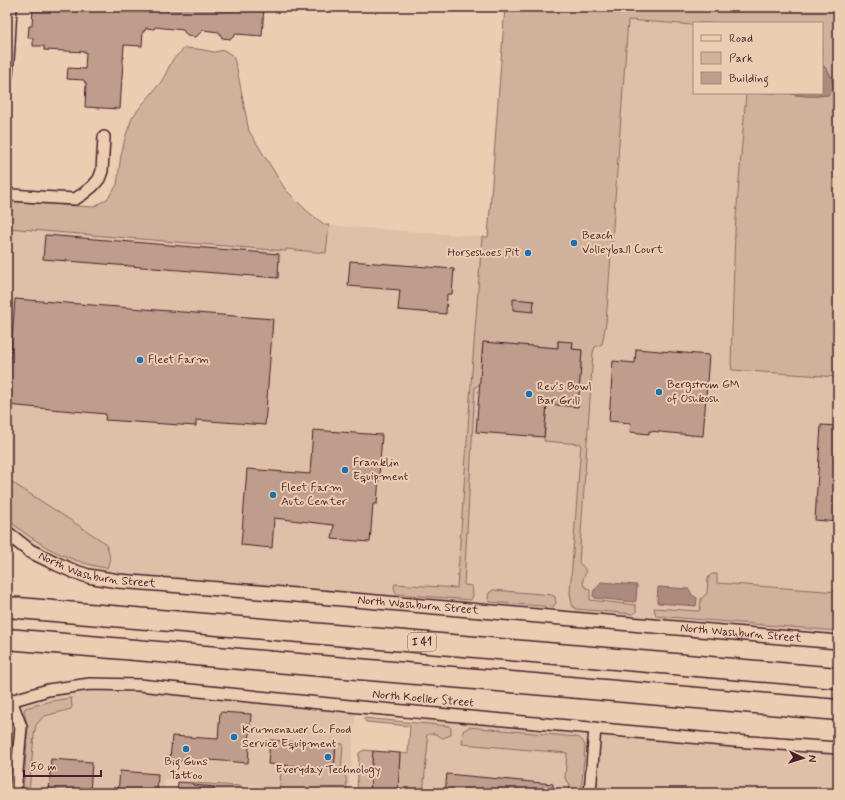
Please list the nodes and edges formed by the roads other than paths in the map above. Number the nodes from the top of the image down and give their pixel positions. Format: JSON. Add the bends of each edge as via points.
{"nodes":[{"id":1,"x":11,"y":7,"type":"edge"},
{"id":2,"x":8,"y":46,"type":"edge"},
{"id":3,"x":7,"y":76,"type":"edge"},
{"id":4,"x":104,"y":136,"type":"dead end"},
{"id":5,"x":7,"y":192,"type":"edge"},
{"id":6,"x":8,"y":534,"type":"edge"},
{"id":7,"x":7,"y":607,"type":"edge"},
{"id":8,"x":7,"y":640,"type":"edge"},
{"id":9,"x":838,"y":642,"type":"edge"},
{"id":10,"x":838,"y":678,"type":"edge"},
{"id":11,"x":9,"y":701,"type":"edge"},
{"id":12,"x":838,"y":710,"type":"edge"},
{"id":13,"x":595,"y":728,"type":"junction"},
{"id":14,"x":838,"y":748,"type":"edge"},
{"id":15,"x":15,"y":793,"type":"edge"},
{"id":16,"x":590,"y":793,"type":"edge"}],
"edges":[{"from":1,"to":2,"type":"street"},
{"from":2,"to":3,"type":"street"},
{"from":4,"to":5,"type":"street","via":[[102,171],[99,179],[75,199],[39,198],[12,195]]},
{"from":6,"to":9,"type":"street","name":"North Washburn Street","via":[[30,551],[73,571],[118,581]]},
{"from":7,"to":10,"type":"highway","number":"I 41"},
{"from":8,"to":12,"type":"highway"},
{"from":11,"to":13,"type":"street","name":"North Koeller Street","via":[[48,690],[90,684],[138,685]]},
{"from":11,"to":15,"type":"street","via":[[21,727]]},
{"from":13,"to":14,"type":"street","name":"North Koeller Street"},
{"from":13,"to":16,"type":"street"}]}
